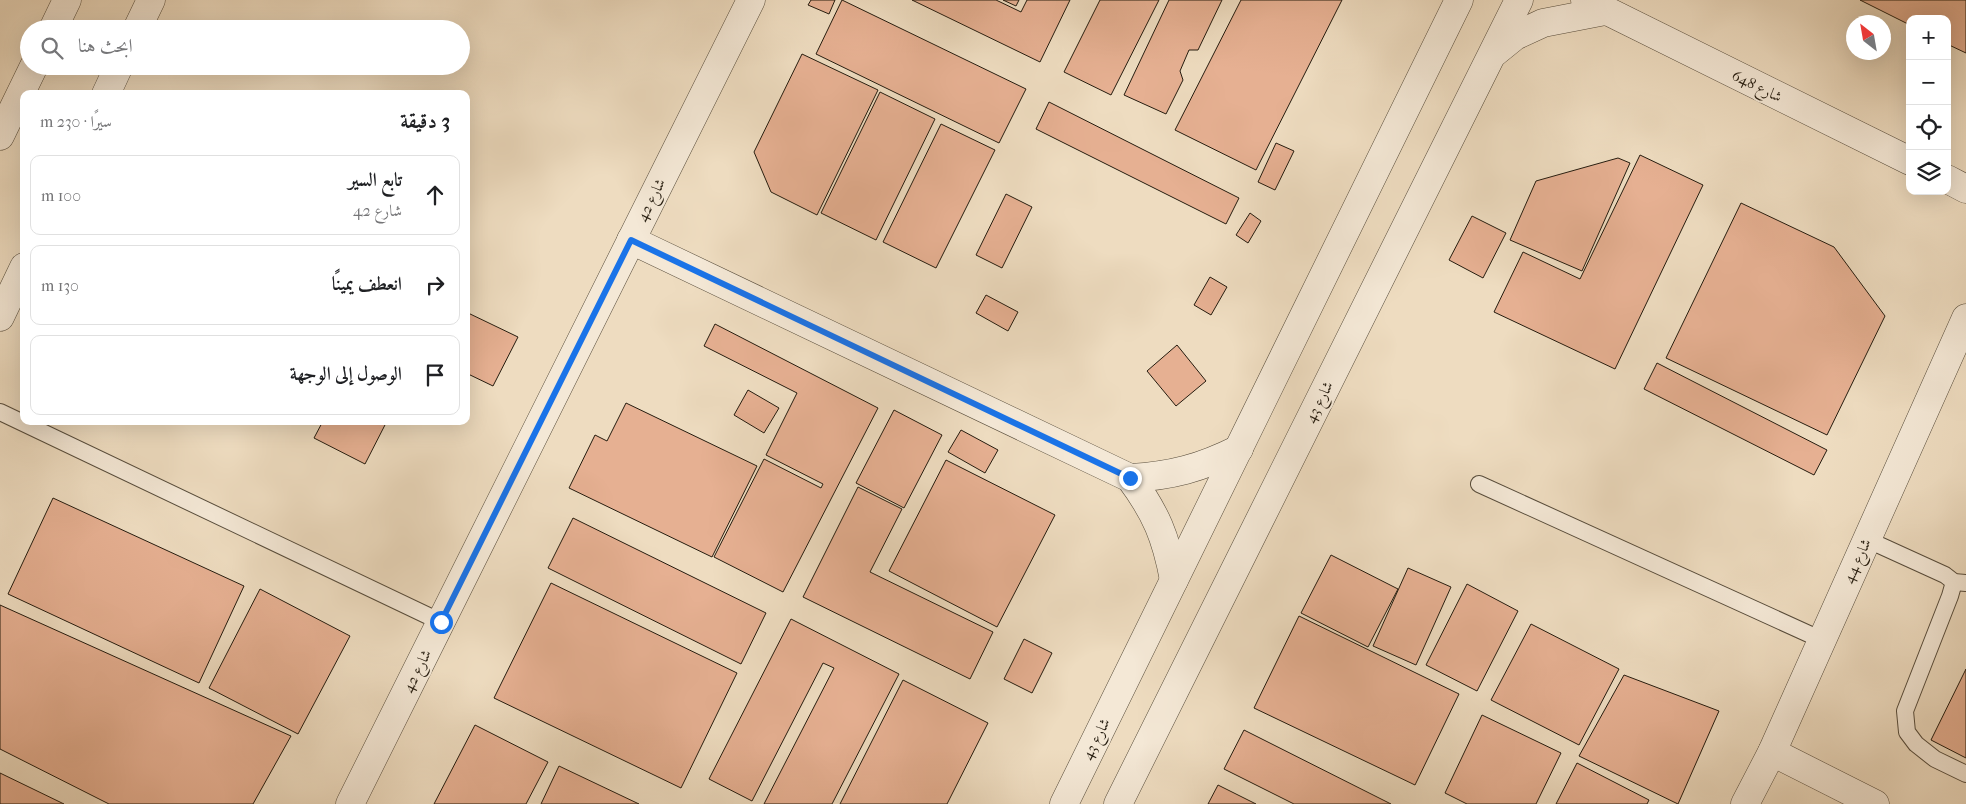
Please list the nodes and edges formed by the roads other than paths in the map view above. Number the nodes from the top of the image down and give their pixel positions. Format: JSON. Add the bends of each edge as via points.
{"nodes":[{"id":1,"x":67,"y":0,"type":"edge"},
{"id":2,"x":151,"y":0,"type":"edge"},
{"id":3,"x":750,"y":0,"type":"edge"},
{"id":4,"x":1460,"y":0,"type":"edge"},
{"id":5,"x":1519,"y":0,"type":"edge"},
{"id":6,"x":1595,"y":5,"type":"edge"},
{"id":7,"x":57,"y":20,"type":"edge"},
{"id":8,"x":141,"y":20,"type":"edge"},
{"id":9,"x":1491,"y":56,"type":"junction"},
{"id":10,"x":30,"y":75,"type":"edge"},
{"id":11,"x":116,"y":75,"type":"edge"},
{"id":12,"x":22,"y":90,"type":"edge"},
{"id":13,"x":108,"y":90,"type":"edge"},
{"id":14,"x":20,"y":95,"type":"edge"},
{"id":15,"x":0,"y":136,"type":"edge"},
{"id":16,"x":1906,"y":159,"type":"edge"},
{"id":17,"x":1951,"y":182,"type":"edge"},
{"id":18,"x":1966,"y":189,"type":"edge"},
{"id":19,"x":631,"y":240,"type":"junction"},
{"id":20,"x":20,"y":275,"type":"edge"},
{"id":21,"x":0,"y":317,"type":"edge"},
{"id":22,"x":1966,"y":318,"type":"edge"},
{"id":23,"x":0,"y":412,"type":"edge"},
{"id":24,"x":20,"y":422,"type":"edge"},
{"id":25,"x":27,"y":425,"type":"edge"},
{"id":26,"x":1238,"y":450,"type":"junction"},
{"id":27,"x":1130,"y":478,"type":"junction"},
{"id":28,"x":1479,"y":484,"type":"dead end"},
{"id":29,"x":1866,"y":539,"type":"junction"},
{"id":30,"x":1174,"y":580,"type":"junction"},
{"id":31,"x":1960,"y":583,"type":"edge"},
{"id":32,"x":441,"y":622,"type":"junction"},
{"id":33,"x":1822,"y":640,"type":"junction"},
{"id":34,"x":1772,"y":752,"type":"junction"},
{"id":35,"x":1966,"y":774,"type":"edge"},
{"id":36,"x":350,"y":804,"type":"edge"},
{"id":37,"x":1064,"y":804,"type":"edge"},
{"id":38,"x":1118,"y":804,"type":"edge"},
{"id":39,"x":1746,"y":804,"type":"edge"},
{"id":40,"x":1875,"y":804,"type":"edge"}],
"edges":[{"from":1,"to":7,"type":"street"},
{"from":2,"to":8,"type":"street"},
{"from":3,"to":19,"type":"street","name":"شارع 42"},
{"from":4,"to":26,"type":"street","name":"شارع 43"},
{"from":5,"to":9,"type":"street","name":"شارع 43"},
{"from":6,"to":9,"type":"street","name":"شارع 648","via":[[1515,36]]},
{"from":6,"to":16,"type":"street","name":"شارع 648"},
{"from":9,"to":38,"type":"street","name":"شارع 43"},
{"from":10,"to":12,"type":"street"},
{"from":11,"to":13,"type":"street"},
{"from":14,"to":15,"type":"street"},
{"from":17,"to":18,"type":"street"},
{"from":19,"to":27,"type":"street"},
{"from":19,"to":32,"type":"street","name":"شارع 42"},
{"from":20,"to":21,"type":"street"},
{"from":22,"to":29,"type":"street","name":"شارع 44"},
{"from":23,"to":24,"type":"lane"},
{"from":25,"to":32,"type":"lane"},
{"from":26,"to":27,"type":"street","via":[[1186,471]]},
{"from":26,"to":30,"type":"street","name":"شارع 43"},
{"from":27,"to":30,"type":"street","via":[[1160,526]]},
{"from":28,"to":33,"type":"lane"},
{"from":29,"to":31,"type":"lane"},
{"from":29,"to":33,"type":"street","name":"شارع 44"},
{"from":30,"to":37,"type":"street","name":"شارع 43"},
{"from":31,"to":35,"type":"lane","via":[[1905,711],[1908,732],[1916,744],[1935,759]]},
{"from":32,"to":36,"type":"street","name":"شارع 42"},
{"from":33,"to":34,"type":"street","name":"شارع 44"},
{"from":34,"to":39,"type":"street","name":"شارع 44"},
{"from":34,"to":40,"type":"street"}]}
